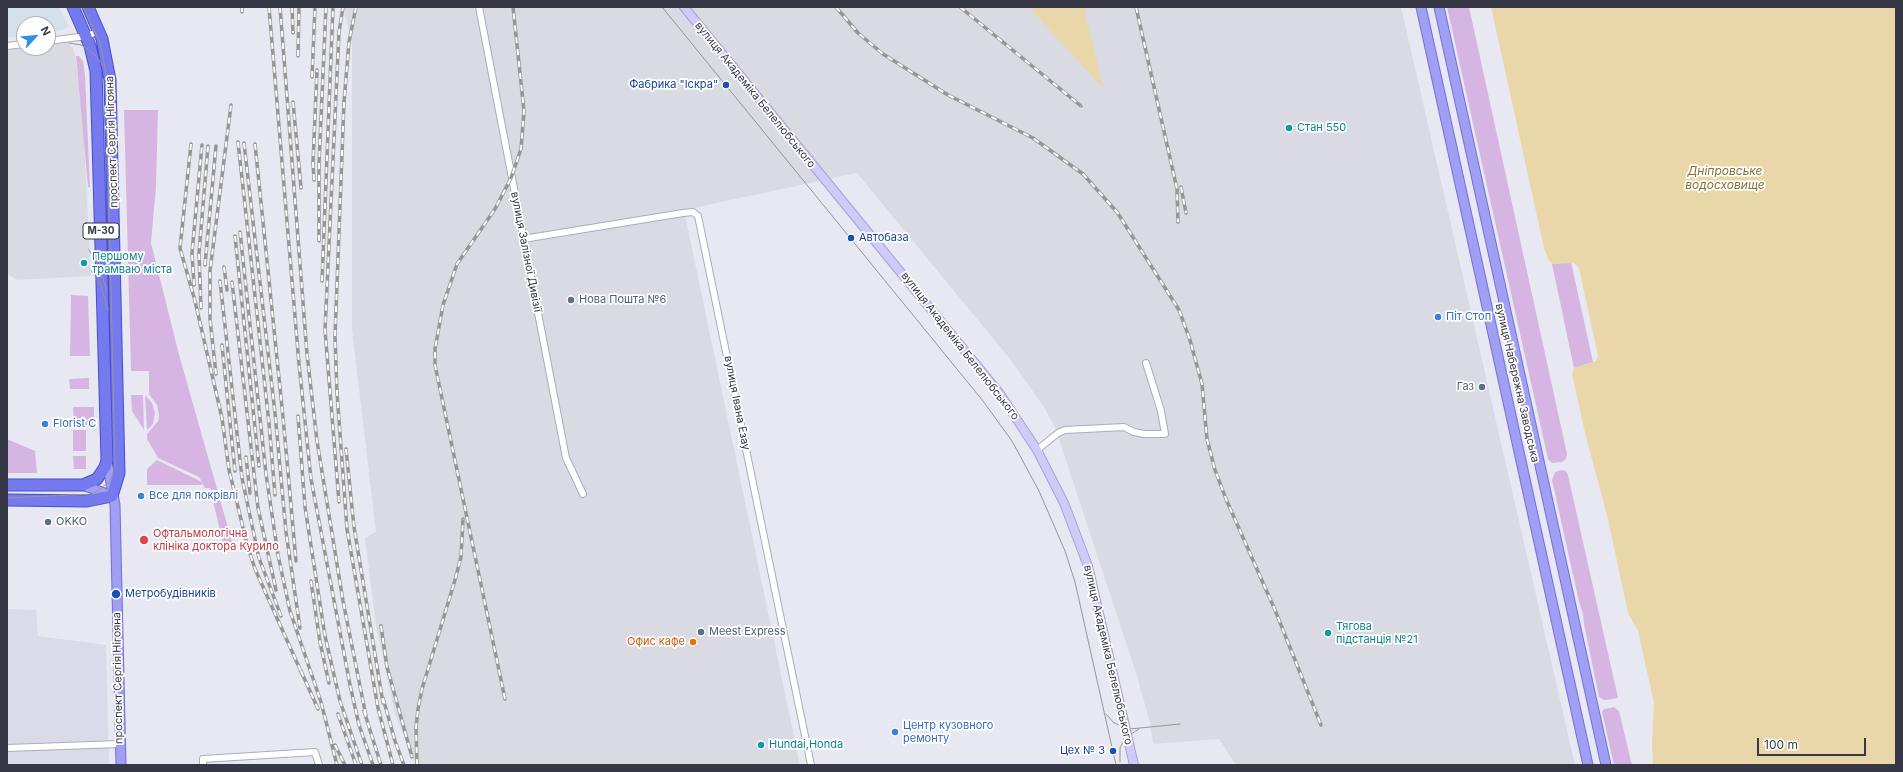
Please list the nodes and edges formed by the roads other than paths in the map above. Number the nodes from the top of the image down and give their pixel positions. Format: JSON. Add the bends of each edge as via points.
{"nodes":[{"id":1,"x":73,"y":7,"type":"edge"},
{"id":2,"x":88,"y":7,"type":"edge"},
{"id":3,"x":479,"y":7,"type":"edge"},
{"id":4,"x":684,"y":7,"type":"edge"},
{"id":5,"x":1421,"y":7,"type":"edge"},
{"id":6,"x":1439,"y":7,"type":"edge"},
{"id":7,"x":99,"y":31,"type":"junction"},
{"id":8,"x":87,"y":36,"type":"junction"},
{"id":9,"x":56,"y":40,"type":"edge"},
{"id":10,"x":523,"y":239,"type":"junction"},
{"id":11,"x":1146,"y":363,"type":"dead end"},
{"id":12,"x":1037,"y":450,"type":"junction"},
{"id":13,"x":107,"y":460,"type":"junction"},
{"id":14,"x":7,"y":485,"type":"edge"},
{"id":15,"x":83,"y":485,"type":"junction"},
{"id":16,"x":584,"y":494,"type":"dead end"},
{"id":17,"x":112,"y":496,"type":"junction"},
{"id":18,"x":7,"y":500,"type":"edge"},
{"id":19,"x":120,"y":744,"type":"junction"},
{"id":20,"x":7,"y":748,"type":"edge"},
{"id":21,"x":120,"y":765,"type":"edge"},
{"id":22,"x":203,"y":765,"type":"edge"},
{"id":23,"x":319,"y":765,"type":"edge"},
{"id":24,"x":811,"y":765,"type":"edge"},
{"id":25,"x":1134,"y":765,"type":"edge"},
{"id":26,"x":1588,"y":765,"type":"edge"},
{"id":27,"x":1606,"y":765,"type":"edge"}],
"edges":[{"from":1,"to":8,"type":"highway","name":"проспект Сергія Нігояна","number":"М-30"},
{"from":2,"to":7,"type":"highway","name":"проспект Сергія Нігояна","number":"М-30"},
{"from":3,"to":10,"type":"street","name":"вулиця Залізної Дивізії"},
{"from":4,"to":12,"type":"street","name":"вулиця Академіка Белелюбського","via":[[996,388]]},
{"from":5,"to":26,"type":"main road","name":"вулиця Набережна Заводська"},
{"from":6,"to":27,"type":"main road","name":"вулиця Набережна Заводська"},
{"from":7,"to":8,"type":"street"},
{"from":7,"to":17,"type":"highway","name":"проспект Сергія Нігояна","number":"М-30","via":[[109,66],[111,92],[120,458],[118,480]]},
{"from":8,"to":9,"type":"street"},
{"from":8,"to":13,"type":"highway","name":"проспект Сергія Нігояна","number":"М-30","via":[[96,71]]},
{"from":10,"to":16,"type":"street","name":"вулиця Залізної Дивізії","via":[[566,458]]},
{"from":10,"to":24,"type":"street","name":"вулиця Івана Езау","via":[[683,213],[693,212],[698,216]]},
{"from":11,"to":12,"type":"street","via":[[1161,411],[1165,434],[1144,434],[1124,427],[1065,430]]},
{"from":12,"to":25,"type":"street","name":"вулиця Академіка Белелюбського","via":[[1064,503],[1088,566]]},
{"from":13,"to":15,"type":"highway","number":"М-30","via":[[97,479]]},
{"from":13,"to":17,"type":"main road","name":"проспект Сергія Нігояна"},
{"from":14,"to":15,"type":"highway"},
{"from":15,"to":17,"type":"main road"},
{"from":17,"to":18,"type":"highway","via":[[87,501]]},
{"from":17,"to":19,"type":"main road","name":"проспект Сергія Нігояна","via":[[115,505]]},
{"from":19,"to":20,"type":"street"},
{"from":19,"to":21,"type":"main road","name":"проспект Сергія Нігояна"},
{"from":22,"to":23,"type":"street","via":[[203,759],[315,752]]}]}
